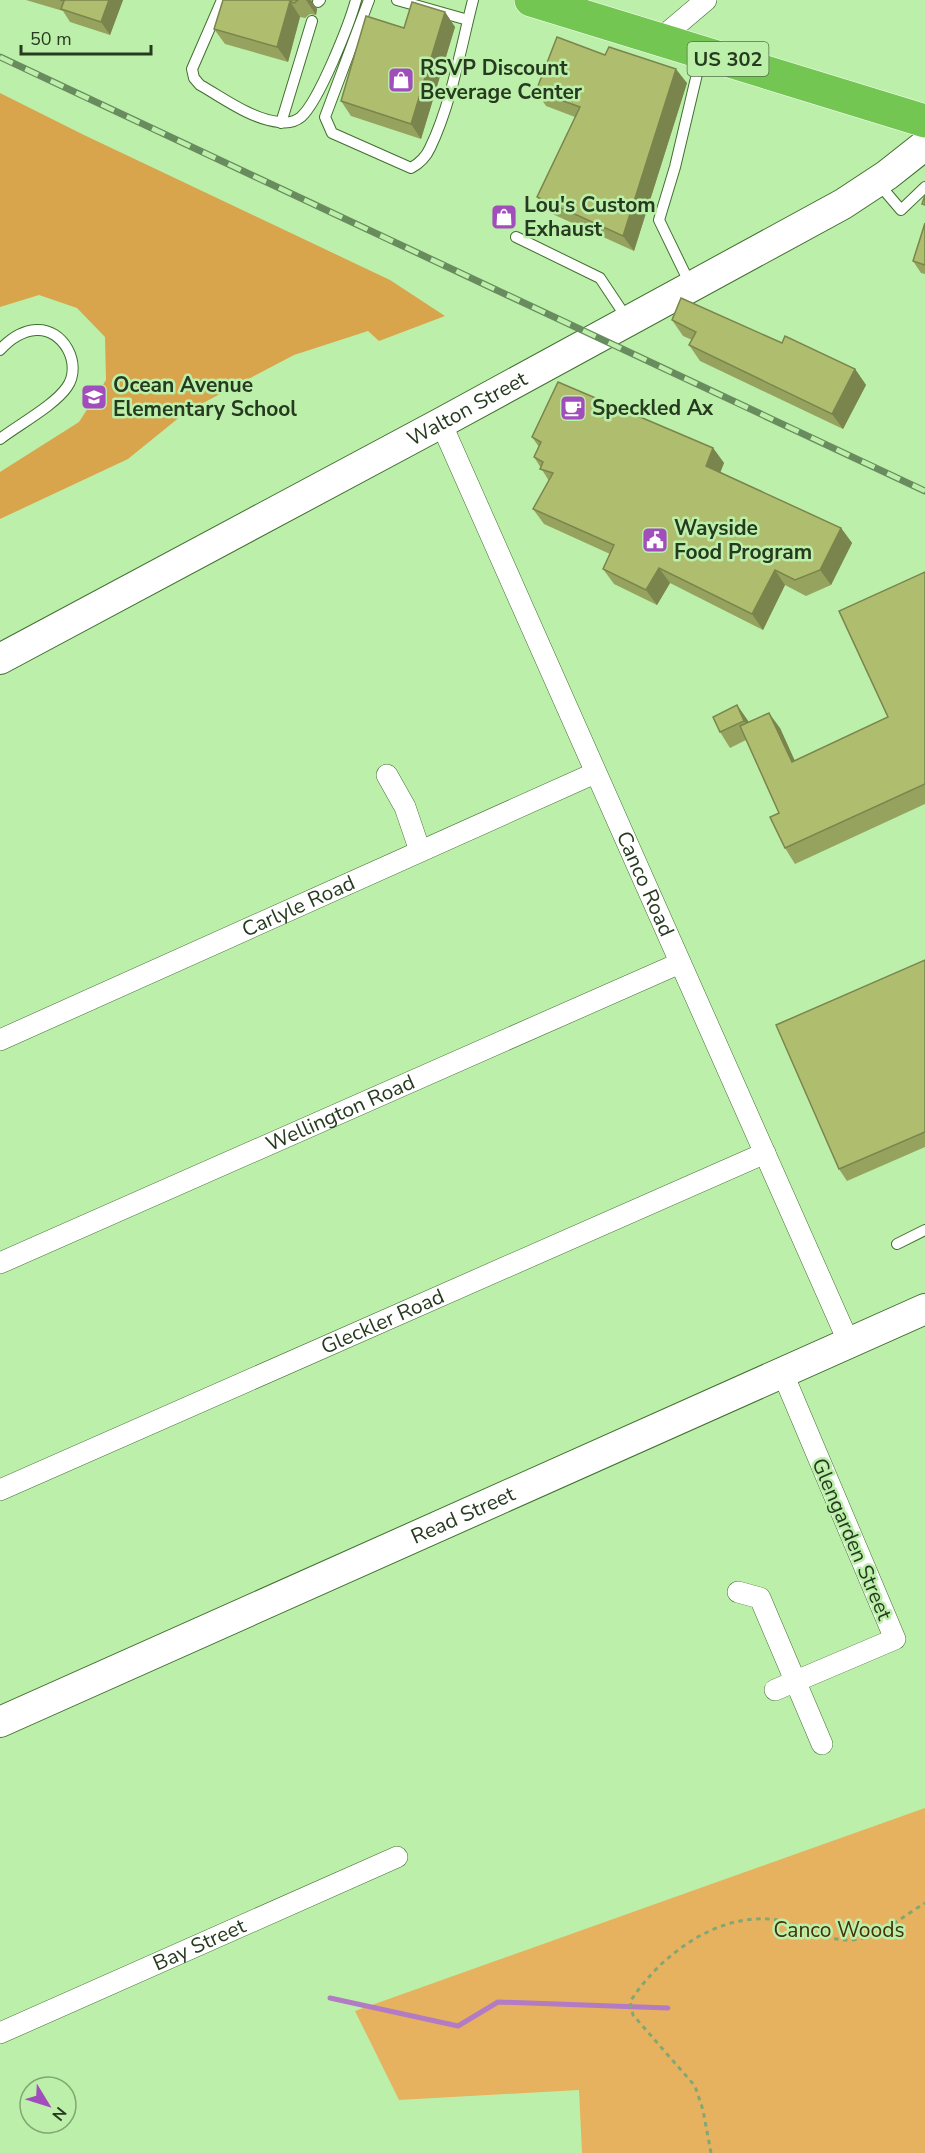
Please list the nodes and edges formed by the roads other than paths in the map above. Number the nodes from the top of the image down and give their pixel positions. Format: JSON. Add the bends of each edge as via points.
{"nodes":[{"id":1,"x":222,"y":0,"type":"edge"},
{"id":2,"x":356,"y":0,"type":"edge"},
{"id":3,"x":369,"y":0,"type":"edge"},
{"id":4,"x":397,"y":0,"type":"edge"},
{"id":5,"x":473,"y":0,"type":"edge"},
{"id":6,"x":531,"y":0,"type":"edge"},
{"id":7,"x":706,"y":0,"type":"edge"},
{"id":8,"x":417,"y":3,"type":"edge"},
{"id":9,"x":468,"y":20,"type":"junction"},
{"id":10,"x":312,"y":21,"type":"dead end"},
{"id":11,"x":660,"y":39,"type":"junction"},
{"id":12,"x":702,"y":51,"type":"junction"},
{"id":13,"x":925,"y":121,"type":"edge"},
{"id":14,"x":281,"y":123,"type":"junction"},
{"id":15,"x":925,"y":145,"type":"edge"},
{"id":16,"x":877,"y":182,"type":"junction"},
{"id":17,"x":925,"y":187,"type":"edge"},
{"id":18,"x":516,"y":237,"type":"dead end"},
{"id":19,"x":692,"y":286,"type":"junction"},
{"id":20,"x":628,"y":321,"type":"junction"},
{"id":21,"x":0,"y":350,"type":"edge"},
{"id":22,"x":441,"y":423,"type":"junction"},
{"id":23,"x":0,"y":439,"type":"edge"},
{"id":24,"x":0,"y":659,"type":"edge"},
{"id":25,"x":595,"y":773,"type":"junction"},
{"id":26,"x":387,"y":775,"type":"dead end"},
{"id":27,"x":420,"y":851,"type":"junction"},
{"id":28,"x":680,"y":963,"type":"junction"},
{"id":29,"x":0,"y":1040,"type":"edge"},
{"id":30,"x":765,"y":1152,"type":"junction"},
{"id":31,"x":925,"y":1230,"type":"edge"},
{"id":32,"x":897,"y":1244,"type":"dead end"},
{"id":33,"x":0,"y":1263,"type":"edge"},
{"id":34,"x":925,"y":1309,"type":"edge"},
{"id":35,"x":849,"y":1343,"type":"junction"},
{"id":36,"x":783,"y":1374,"type":"junction"},
{"id":37,"x":0,"y":1490,"type":"edge"},
{"id":38,"x":738,"y":1592,"type":"dead end"},
{"id":39,"x":796,"y":1681,"type":"junction"},
{"id":40,"x":775,"y":1690,"type":"dead end"},
{"id":41,"x":0,"y":1722,"type":"edge"},
{"id":42,"x":822,"y":1744,"type":"dead end"},
{"id":43,"x":397,"y":1857,"type":"dead end"},
{"id":44,"x":0,"y":2033,"type":"edge"}],
"edges":[{"from":1,"to":14,"type":"lane","via":[[192,69],[194,78],[260,118]]},
{"from":2,"to":14,"type":"lane","via":[[313,100],[301,117]]},
{"from":3,"to":9,"type":"lane","via":[[325,117],[332,133],[411,168],[420,164],[437,132]]},
{"from":4,"to":8,"type":"lane"},
{"from":5,"to":9,"type":"lane"},
{"from":6,"to":11,"type":"highway","number":"US 302"},
{"from":7,"to":11,"type":"street"},
{"from":8,"to":9,"type":"lane"},
{"from":10,"to":14,"type":"lane"},
{"from":11,"to":12,"type":"highway","number":"US 302"},
{"from":12,"to":13,"type":"highway","number":"US 302"},
{"from":12,"to":19,"type":"lane","via":[[659,220]]},
{"from":15,"to":16,"type":"street","name":"Walton Street"},
{"from":16,"to":17,"type":"lane","via":[[901,210]]},
{"from":16,"to":19,"type":"street","name":"Walton Street"},
{"from":18,"to":20,"type":"lane","via":[[600,278]]},
{"from":19,"to":20,"type":"street","name":"Walton Street"},
{"from":20,"to":22,"type":"street","name":"Walton Street"},
{"from":21,"to":23,"type":"lane","via":[[10,340],[37,329],[50,333],[63,344],[72,357],[74,372],[59,397]]},
{"from":22,"to":24,"type":"street","name":"Walton Street"},
{"from":22,"to":25,"type":"street","name":"Canco Road"},
{"from":25,"to":27,"type":"street","name":"Carlyle Road"},
{"from":25,"to":28,"type":"street","name":"Canco Road"},
{"from":26,"to":27,"type":"street","via":[[405,807]]},
{"from":27,"to":29,"type":"street","name":"Carlyle Road"},
{"from":28,"to":30,"type":"street","name":"Canco Road"},
{"from":28,"to":33,"type":"street","name":"Wellington Road"},
{"from":30,"to":35,"type":"street","name":"Canco Road"},
{"from":30,"to":37,"type":"street","name":"Gleckler Road"},
{"from":31,"to":32,"type":"lane"},
{"from":34,"to":35,"type":"street","name":"Read Street"},
{"from":35,"to":36,"type":"street","name":"Read Street"},
{"from":36,"to":39,"type":"street","name":"Glengarden Street","via":[[895,1639]]},
{"from":36,"to":41,"type":"street","name":"Read Street"},
{"from":38,"to":39,"type":"street","via":[[760,1599]]},
{"from":39,"to":40,"type":"street"},
{"from":39,"to":42,"type":"street"},
{"from":43,"to":44,"type":"street","name":"Bay Street"}]}
